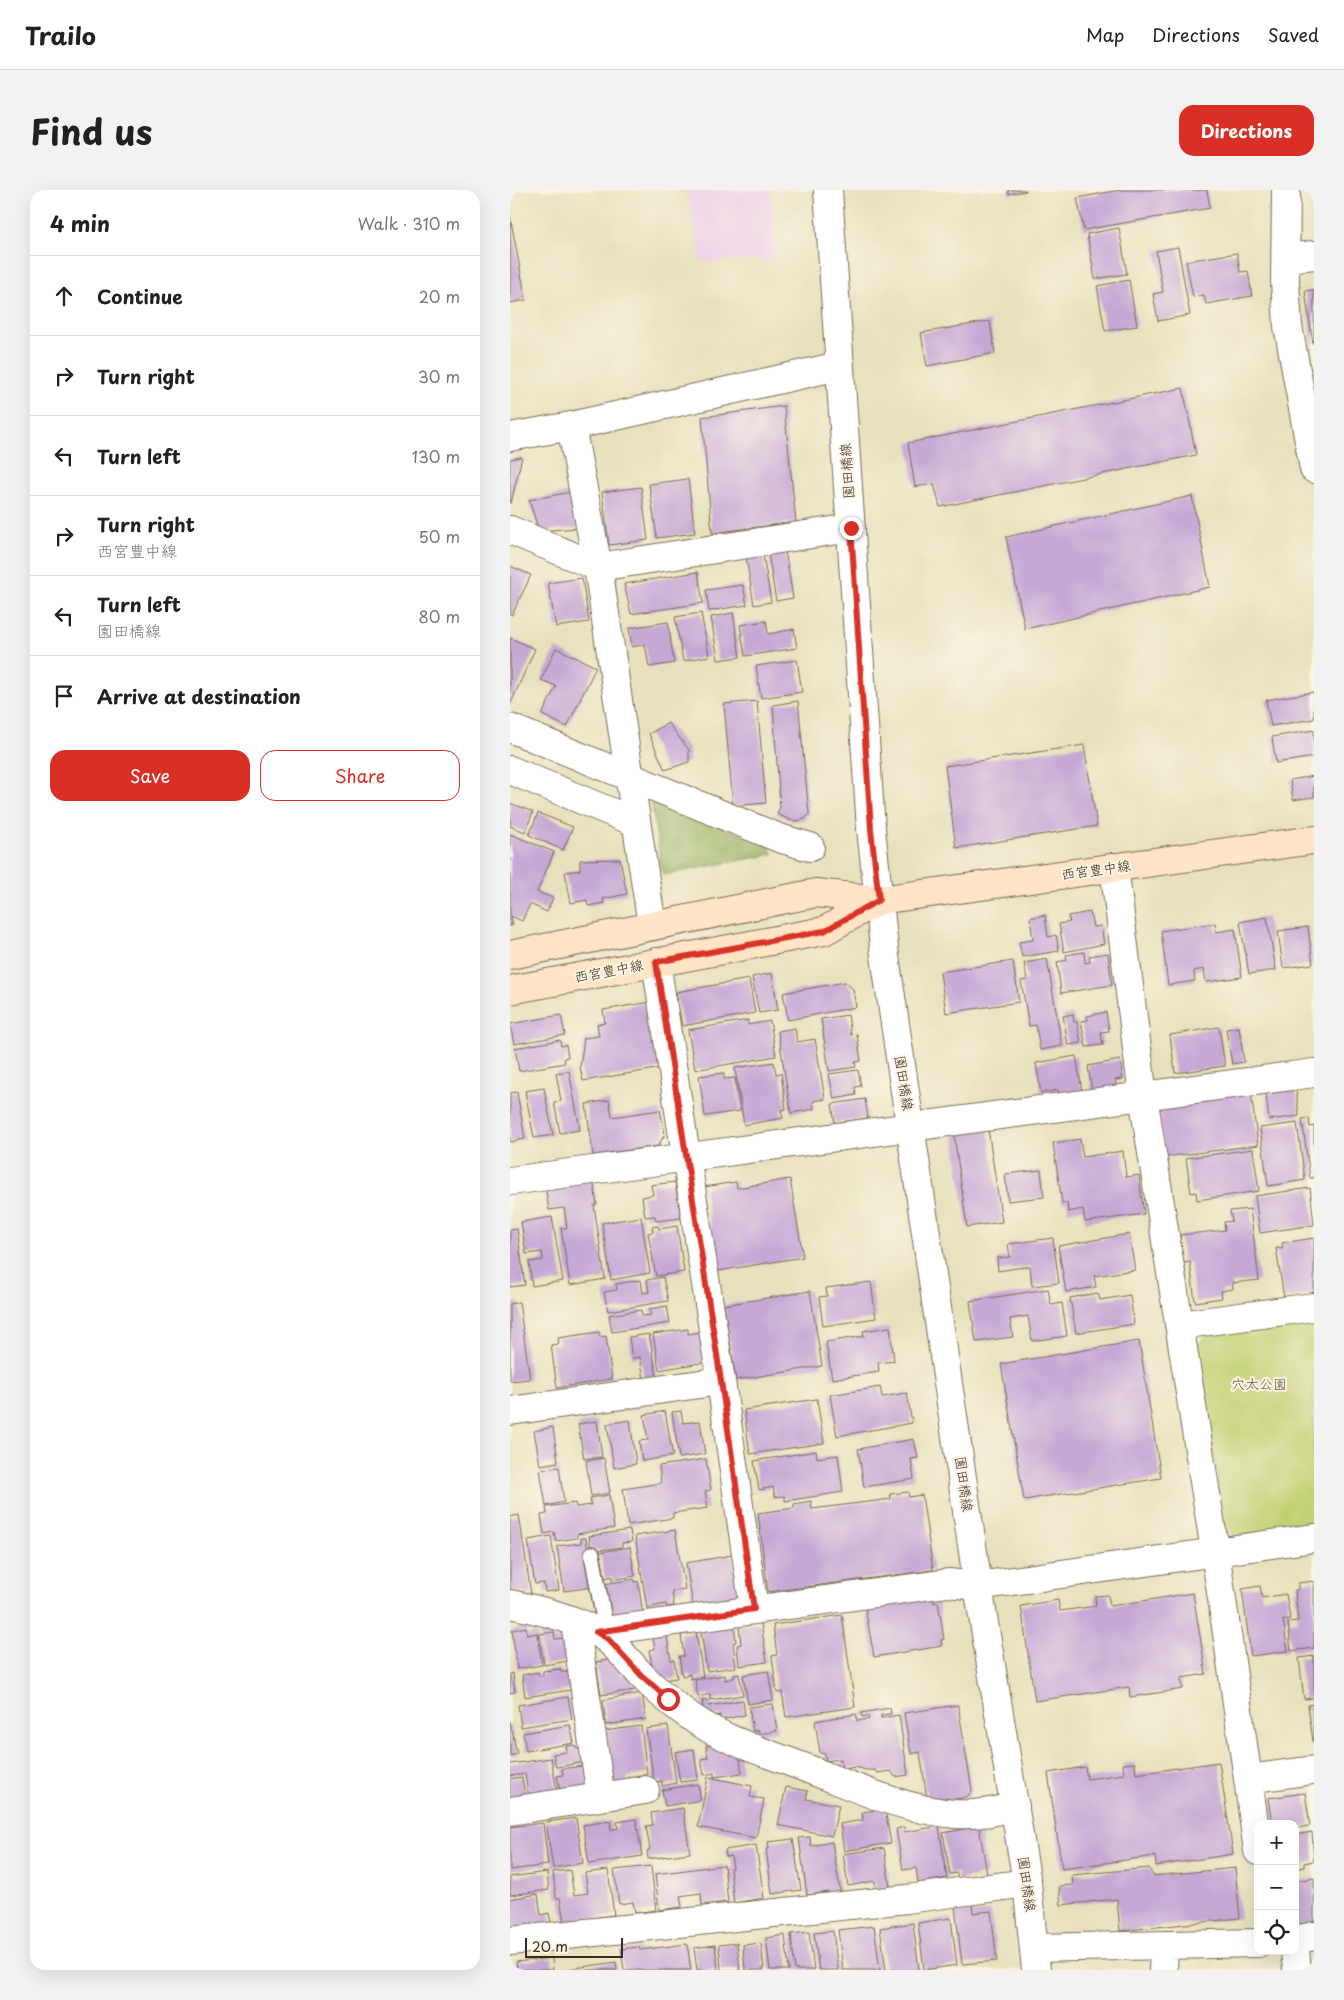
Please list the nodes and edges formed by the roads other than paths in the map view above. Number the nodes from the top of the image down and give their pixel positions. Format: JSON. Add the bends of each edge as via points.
{"nodes":[{"id":1,"x":828,"y":190,"type":"edge"},
{"id":2,"x":1286,"y":190,"type":"edge"},
{"id":3,"x":1314,"y":255,"type":"edge"},
{"id":4,"x":1286,"y":258,"type":"junction"},
{"id":5,"x":839,"y":366,"type":"junction"},
{"id":6,"x":570,"y":426,"type":"junction"},
{"id":7,"x":510,"y":437,"type":"edge"},
{"id":8,"x":1314,"y":469,"type":"edge"},
{"id":9,"x":851,"y":528,"type":"junction"},
{"id":10,"x":510,"y":530,"type":"edge"},
{"id":11,"x":598,"y":567,"type":"junction"},
{"id":12,"x":510,"y":728,"type":"edge"},
{"id":13,"x":510,"y":770,"type":"edge"},
{"id":14,"x":628,"y":775,"type":"junction"},
{"id":15,"x":636,"y":822,"type":"junction"},
{"id":16,"x":1314,"y":840,"type":"edge"},
{"id":17,"x":810,"y":847,"type":"dead end"},
{"id":18,"x":1114,"y":867,"type":"junction"},
{"id":19,"x":879,"y":900,"type":"junction"},
{"id":20,"x":652,"y":926,"type":"junction"},
{"id":21,"x":510,"y":954,"type":"edge"},
{"id":22,"x":656,"y":962,"type":"junction"},
{"id":23,"x":510,"y":990,"type":"edge"},
{"id":24,"x":1314,"y":1073,"type":"edge"},
{"id":25,"x":1143,"y":1096,"type":"junction"},
{"id":26,"x":910,"y":1127,"type":"junction"},
{"id":27,"x":686,"y":1157,"type":"junction"},
{"id":28,"x":510,"y":1181,"type":"edge"},
{"id":29,"x":1314,"y":1307,"type":"edge"},
{"id":30,"x":1180,"y":1325,"type":"junction"},
{"id":31,"x":721,"y":1381,"type":"junction"},
{"id":32,"x":510,"y":1411,"type":"edge"},
{"id":33,"x":1314,"y":1538,"type":"edge"},
{"id":34,"x":1215,"y":1551,"type":"junction"},
{"id":35,"x":592,"y":1554,"type":"dead end"},
{"id":36,"x":978,"y":1586,"type":"junction"},
{"id":37,"x":510,"y":1604,"type":"edge"},
{"id":38,"x":754,"y":1609,"type":"junction"},
{"id":39,"x":592,"y":1628,"type":"junction"},
{"id":40,"x":1314,"y":1770,"type":"edge"},
{"id":41,"x":1248,"y":1779,"type":"junction"},
{"id":42,"x":645,"y":1790,"type":"dead end"},
{"id":43,"x":601,"y":1797,"type":"junction"},
{"id":44,"x":1015,"y":1806,"type":"junction"},
{"id":45,"x":510,"y":1811,"type":"edge"},
{"id":46,"x":1254,"y":1822,"type":"edge"},
{"id":47,"x":1027,"y":1883,"type":"junction"},
{"id":48,"x":1314,"y":1936,"type":"edge"},
{"id":49,"x":1299,"y":1939,"type":"edge"},
{"id":50,"x":510,"y":1941,"type":"edge"},
{"id":51,"x":1254,"y":1944,"type":"edge"},
{"id":52,"x":1295,"y":1955,"type":"edge"},
{"id":53,"x":1163,"y":1958,"type":"edge"},
{"id":54,"x":1035,"y":1959,"type":"edge"},
{"id":55,"x":1297,"y":1970,"type":"edge"}],
"edges":[{"from":1,"to":5,"type":"street","name":"園田橋線"},
{"from":2,"to":4,"type":"street"},
{"from":3,"to":4,"type":"street"},
{"from":4,"to":8,"type":"street","via":[[1288,326]]},
{"from":5,"to":6,"type":"street"},
{"from":5,"to":9,"type":"street","name":"園田橋線"},
{"from":6,"to":7,"type":"street"},
{"from":6,"to":11,"type":"street"},
{"from":9,"to":11,"type":"street"},
{"from":9,"to":19,"type":"street","name":"園田橋線","via":[[871,829]]},
{"from":10,"to":11,"type":"street"},
{"from":11,"to":14,"type":"street"},
{"from":12,"to":14,"type":"street"},
{"from":13,"to":15,"type":"street"},
{"from":14,"to":15,"type":"street"},
{"from":14,"to":17,"type":"street","via":[[779,838]]},
{"from":15,"to":20,"type":"street"},
{"from":16,"to":18,"type":"main road","name":"西宮豊中線"},
{"from":18,"to":19,"type":"main road","name":"西宮豊中線"},
{"from":18,"to":25,"type":"street"},
{"from":19,"to":20,"type":"main road","name":"西宮豊中線","via":[[816,893]]},
{"from":19,"to":22,"type":"main road","name":"西宮豊中線","via":[[824,931]]},
{"from":19,"to":26,"type":"street","name":"園田橋線"},
{"from":20,"to":21,"type":"main road","name":"西宮豊中線"},
{"from":22,"to":23,"type":"main road","name":"西宮豊中線"},
{"from":22,"to":27,"type":"street"},
{"from":24,"to":25,"type":"street"},
{"from":25,"to":26,"type":"street"},
{"from":25,"to":30,"type":"street"},
{"from":26,"to":27,"type":"street"},
{"from":26,"to":36,"type":"street","name":"園田橋線"},
{"from":27,"to":28,"type":"street"},
{"from":27,"to":31,"type":"street"},
{"from":29,"to":30,"type":"street"},
{"from":30,"to":34,"type":"street"},
{"from":31,"to":32,"type":"street"},
{"from":31,"to":38,"type":"street"},
{"from":33,"to":34,"type":"street"},
{"from":34,"to":36,"type":"street"},
{"from":34,"to":41,"type":"street"},
{"from":35,"to":39,"type":"lane"},
{"from":36,"to":38,"type":"street","via":[[948,1583]]},
{"from":36,"to":44,"type":"street","name":"園田橋線"},
{"from":37,"to":39,"type":"street"},
{"from":38,"to":39,"type":"street"},
{"from":39,"to":43,"type":"street"},
{"from":39,"to":44,"type":"street","via":[[608,1639],[668,1699],[693,1718],[733,1740],[863,1791],[931,1810],[986,1814]]},
{"from":40,"to":41,"type":"street"},
{"from":41,"to":46,"type":"street"},
{"from":42,"to":43,"type":"street"},
{"from":43,"to":45,"type":"street"},
{"from":44,"to":47,"type":"street","name":"園田橋線"},
{"from":47,"to":50,"type":"street","via":[[916,1898]]},
{"from":47,"to":54,"type":"street","name":"園田橋線"},
{"from":48,"to":49,"type":"street"},
{"from":51,"to":53,"type":"street"},
{"from":52,"to":55,"type":"street"},
{"from":53,"to":54,"type":"street"}]}
